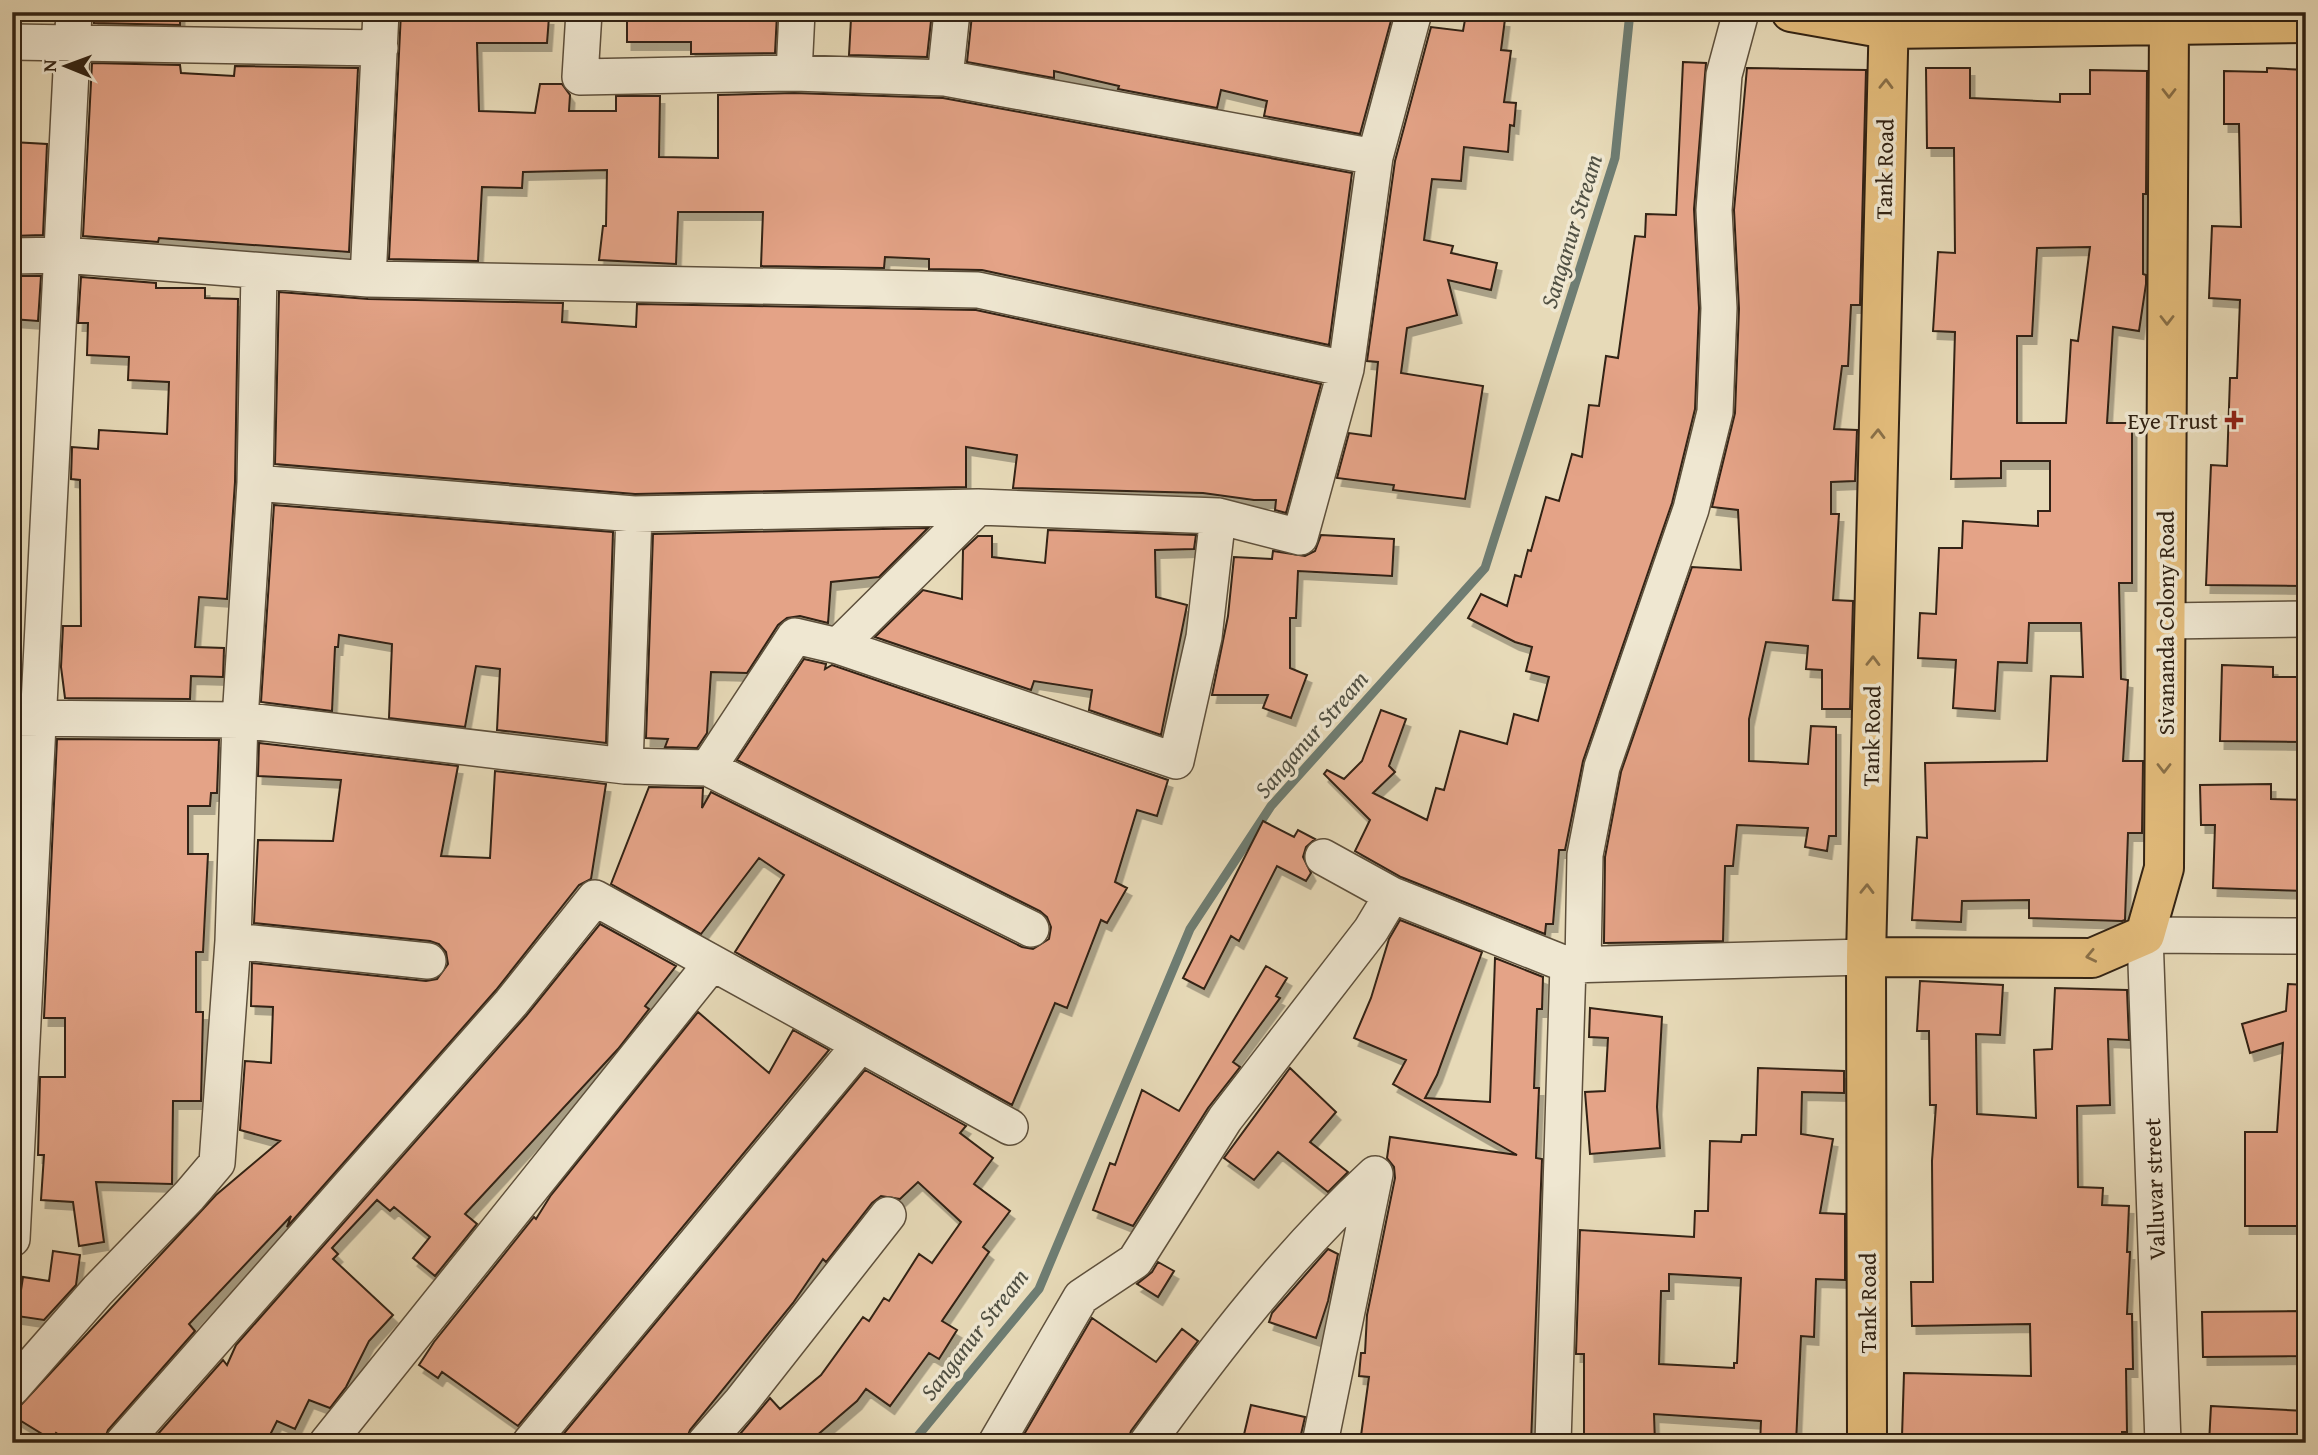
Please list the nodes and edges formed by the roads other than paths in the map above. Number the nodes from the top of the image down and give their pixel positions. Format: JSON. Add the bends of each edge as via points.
{"nodes":[{"id":1,"x":381,"y":12,"type":"edge"},
{"id":2,"x":584,"y":12,"type":"edge"},
{"id":3,"x":797,"y":12,"type":"edge"},
{"id":4,"x":952,"y":12,"type":"edge"},
{"id":5,"x":1414,"y":12,"type":"edge"},
{"id":6,"x":1741,"y":12,"type":"edge"},
{"id":7,"x":1791,"y":12,"type":"edge"},
{"id":8,"x":1888,"y":21,"type":"edge"},
{"id":9,"x":2306,"y":23,"type":"edge"},
{"id":10,"x":2169,"y":25,"type":"junction"},
{"id":11,"x":74,"y":28,"type":"edge"},
{"id":12,"x":12,"y":42,"type":"edge"},
{"id":13,"x":380,"y":48,"type":"junction"},
{"id":14,"x":794,"y":73,"type":"junction"},
{"id":15,"x":945,"y":78,"type":"junction"},
{"id":16,"x":1375,"y":157,"type":"junction"},
{"id":17,"x":62,"y":255,"type":"junction"},
{"id":18,"x":12,"y":256,"type":"edge"},
{"id":19,"x":259,"y":271,"type":"junction"},
{"id":20,"x":368,"y":279,"type":"junction"},
{"id":21,"x":1346,"y":369,"type":"junction"},
{"id":22,"x":255,"y":483,"type":"junction"},
{"id":23,"x":978,"y":507,"type":"junction"},
{"id":24,"x":634,"y":514,"type":"junction"},
{"id":25,"x":1219,"y":516,"type":"junction"},
{"id":26,"x":2306,"y":619,"type":"edge"},
{"id":27,"x":2165,"y":621,"type":"junction"},
{"id":28,"x":838,"y":646,"type":"junction"},
{"id":29,"x":25,"y":718,"type":"edge"},
{"id":30,"x":240,"y":720,"type":"junction"},
{"id":31,"x":625,"y":766,"type":"junction"},
{"id":32,"x":708,"y":768,"type":"junction"},
{"id":33,"x":1323,"y":857,"type":"dead end"},
{"id":34,"x":1392,"y":895,"type":"junction"},
{"id":35,"x":1031,"y":929,"type":"dead end"},
{"id":36,"x":2145,"y":935,"type":"junction"},
{"id":37,"x":2306,"y":936,"type":"edge"},
{"id":38,"x":233,"y":941,"type":"junction"},
{"id":39,"x":1866,"y":957,"type":"junction"},
{"id":40,"x":428,"y":961,"type":"dead end"},
{"id":41,"x":712,"y":963,"type":"junction"},
{"id":42,"x":1575,"y":965,"type":"junction"},
{"id":43,"x":860,"y":1045,"type":"junction"},
{"id":44,"x":1010,"y":1127,"type":"dead end"},
{"id":45,"x":888,"y":1215,"type":"dead end"},
{"id":46,"x":12,"y":1239,"type":"edge"},
{"id":47,"x":12,"y":1388,"type":"edge"},
{"id":48,"x":123,"y":1443,"type":"edge"},
{"id":49,"x":327,"y":1443,"type":"edge"},
{"id":50,"x":530,"y":1443,"type":"edge"},
{"id":51,"x":705,"y":1443,"type":"edge"},
{"id":52,"x":996,"y":1443,"type":"edge"},
{"id":53,"x":1147,"y":1443,"type":"edge"},
{"id":54,"x":1320,"y":1443,"type":"edge"},
{"id":55,"x":1553,"y":1443,"type":"edge"},
{"id":56,"x":1867,"y":1443,"type":"edge"},
{"id":57,"x":2163,"y":1443,"type":"edge"}],
"edges":[{"from":1,"to":13,"type":"street"},
{"from":2,"to":14,"type":"street","via":[[580,78]]},
{"from":3,"to":14,"type":"street"},
{"from":4,"to":15,"type":"street"},
{"from":5,"to":16,"type":"street"},
{"from":6,"to":42,"type":"street","via":[[1724,75],[1714,210],[1719,308],[1715,412],[1691,509],[1602,767],[1585,855]]},
{"from":7,"to":8,"type":"main road"},
{"from":8,"to":10,"type":"main road"},
{"from":39,"to":8,"type":"main road","name":"Tank Road","one_way":true},
{"from":9,"to":10,"type":"main road"},
{"from":10,"to":27,"type":"main road","name":"Sivananda Colony Road","one_way":true},
{"from":11,"to":12,"type":"street"},
{"from":11,"to":13,"type":"street"},
{"from":11,"to":17,"type":"street"},
{"from":13,"to":20,"type":"street"},
{"from":14,"to":15,"type":"street"},
{"from":15,"to":16,"type":"street"},
{"from":16,"to":21,"type":"street"},
{"from":17,"to":18,"type":"street"},
{"from":17,"to":19,"type":"street"},
{"from":17,"to":29,"type":"street"},
{"from":19,"to":20,"type":"street"},
{"from":19,"to":22,"type":"street"},
{"from":20,"to":21,"type":"street","via":[[978,290]]},
{"from":21,"to":25,"type":"street","via":[[1300,537]]},
{"from":22,"to":24,"type":"street"},
{"from":22,"to":30,"type":"street"},
{"from":23,"to":24,"type":"street"},
{"from":23,"to":25,"type":"street"},
{"from":23,"to":28,"type":"street"},
{"from":24,"to":31,"type":"street"},
{"from":25,"to":28,"type":"street","via":[[1204,636],[1176,761]]},
{"from":26,"to":27,"type":"street"},
{"from":27,"to":36,"type":"main road","name":"Sivananda Colony Road","one_way":true,"via":[[2164,868]]},
{"from":28,"to":32,"type":"street","via":[[795,636]]},
{"from":29,"to":30,"type":"street"},
{"from":29,"to":46,"type":"street"},
{"from":30,"to":31,"type":"street"},
{"from":30,"to":38,"type":"street"},
{"from":31,"to":32,"type":"street"},
{"from":32,"to":35,"type":"street"},
{"from":33,"to":34,"type":"street"},
{"from":34,"to":42,"type":"street"},
{"from":34,"to":52,"type":"street","via":[[1371,930],[1225,1119],[1135,1261],[1081,1297]]},
{"from":36,"to":37,"type":"street"},
{"from":36,"to":39,"type":"main road","one_way":true,"via":[[2092,958]]},
{"from":36,"to":57,"type":"street","name":"Valluvar street"},
{"from":38,"to":40,"type":"street"},
{"from":38,"to":47,"type":"street","via":[[217,1163]]},
{"from":39,"to":42,"type":"street"},
{"from":39,"to":56,"type":"main road","name":"Tank Road"},
{"from":41,"to":43,"type":"street"},
{"from":41,"to":48,"type":"street","via":[[595,898],[492,1024]]},
{"from":41,"to":49,"type":"street"},
{"from":42,"to":55,"type":"street"},
{"from":43,"to":44,"type":"street"},
{"from":43,"to":50,"type":"street"},
{"from":45,"to":51,"type":"street"},
{"from":53,"to":54,"type":"street","via":[[1205,1363],[1322,1222],[1375,1174]]}]}
